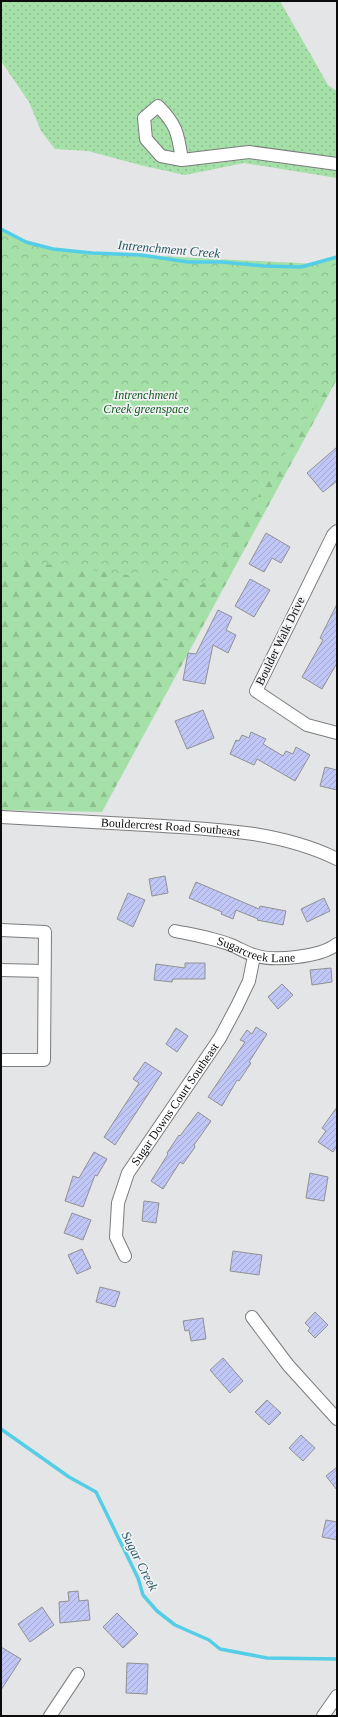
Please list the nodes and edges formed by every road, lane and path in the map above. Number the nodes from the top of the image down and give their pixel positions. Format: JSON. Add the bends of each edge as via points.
{"nodes":[{"id":1,"x":182,"y":160,"type":"dead end"},
{"id":2,"x":337,"y":164,"type":"edge"},
{"id":3,"x":337,"y":531,"type":"edge"},
{"id":4,"x":337,"y":733,"type":"edge"},
{"id":5,"x":1,"y":817,"type":"edge"},
{"id":6,"x":337,"y":859,"type":"edge"},
{"id":7,"x":1,"y":930,"type":"edge"},
{"id":8,"x":174,"y":931,"type":"dead end"},
{"id":9,"x":337,"y":944,"type":"edge"},
{"id":10,"x":254,"y":956,"type":"junction"},
{"id":11,"x":1,"y":970,"type":"edge"},
{"id":12,"x":44,"y":971,"type":"junction"},
{"id":13,"x":1,"y":1060,"type":"edge"},
{"id":14,"x":125,"y":1256,"type":"dead end"},
{"id":15,"x":252,"y":1318,"type":"dead end"},
{"id":16,"x":337,"y":1419,"type":"edge"},
{"id":17,"x":78,"y":1674,"type":"dead end"},
{"id":18,"x":337,"y":1696,"type":"edge"},
{"id":19,"x":50,"y":1716,"type":"edge"},
{"id":20,"x":323,"y":1716,"type":"edge"}],
"edges":[{"from":1,"to":2,"type":"street","via":[[249,152]]},
{"from":3,"to":4,"type":"street","name":"Boulder Walk Drive","via":[[256,691],[307,725]]},
{"from":5,"to":6,"type":"street","name":"Bouldercrest Road Southeast","via":[[217,829],[287,840]]},
{"from":7,"to":12,"type":"street","via":[[45,932]]},
{"from":8,"to":10,"type":"street","name":"Sugarcreek Lane","via":[[207,937]]},
{"from":9,"to":10,"type":"street","name":"Sugarcreek Lane","via":[[318,953],[284,959]]},
{"from":10,"to":14,"type":"street","name":"Sugar Downs Court Southeast","via":[[249,981],[220,1038],[128,1173],[118,1203],[116,1237]]},
{"from":11,"to":12,"type":"street"},
{"from":12,"to":13,"type":"street","via":[[44,1060]]},
{"from":15,"to":16,"type":"street","via":[[288,1365]]},
{"from":17,"to":19,"type":"street"},
{"from":18,"to":20,"type":"street"}]}
